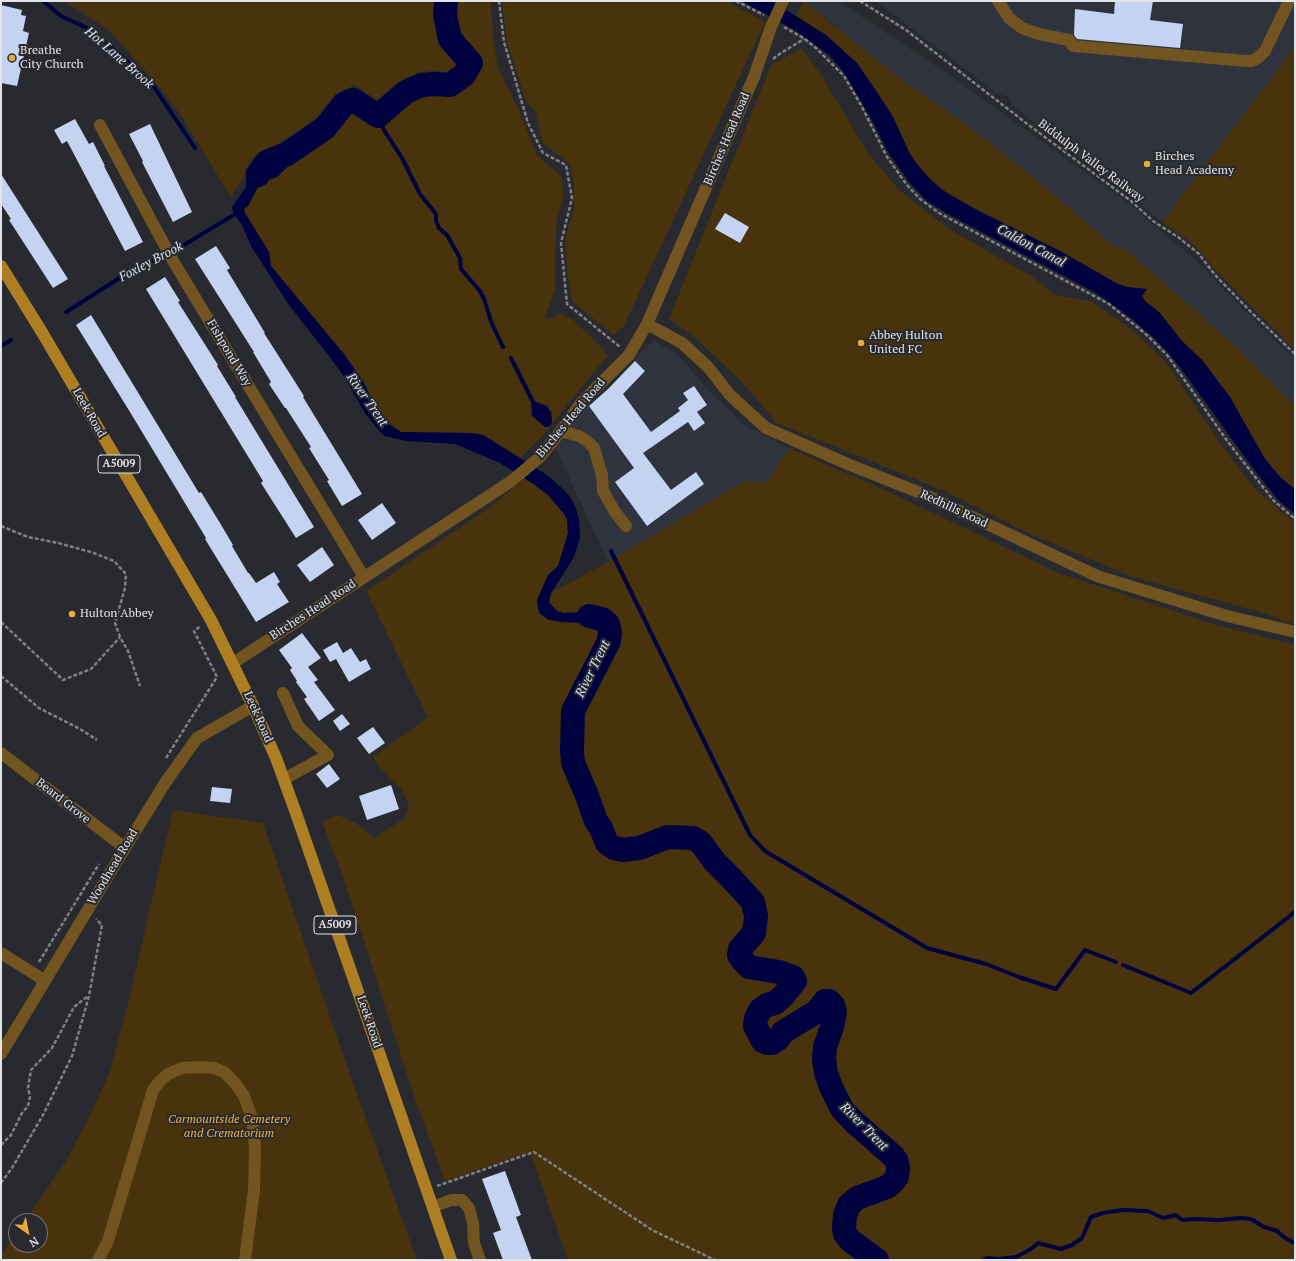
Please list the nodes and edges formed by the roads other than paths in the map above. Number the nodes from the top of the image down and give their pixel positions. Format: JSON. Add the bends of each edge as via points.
{"nodes":[{"id":1,"x":783,"y":1,"type":"edge"},
{"id":2,"x":998,"y":1,"type":"edge"},
{"id":3,"x":1289,"y":1,"type":"edge"},
{"id":4,"x":100,"y":125,"type":"dead end"},
{"id":5,"x":1,"y":266,"type":"edge"},
{"id":6,"x":647,"y":324,"type":"junction"},
{"id":7,"x":561,"y":431,"type":"junction"},
{"id":8,"x":626,"y":526,"type":"dead end"},
{"id":9,"x":364,"y":577,"type":"junction"},
{"id":10,"x":1295,"y":632,"type":"edge"},
{"id":11,"x":233,"y":663,"type":"junction"},
{"id":12,"x":283,"y":693,"type":"dead end"},
{"id":13,"x":253,"y":706,"type":"junction"},
{"id":14,"x":1,"y":753,"type":"edge"},
{"id":15,"x":284,"y":779,"type":"junction"},
{"id":16,"x":125,"y":848,"type":"junction"},
{"id":17,"x":1,"y":953,"type":"edge"},
{"id":18,"x":44,"y":980,"type":"junction"},
{"id":19,"x":1,"y":1054,"type":"edge"},
{"id":20,"x":433,"y":1207,"type":"junction"},
{"id":21,"x":98,"y":1260,"type":"edge"},
{"id":22,"x":245,"y":1260,"type":"edge"},
{"id":23,"x":452,"y":1260,"type":"edge"},
{"id":24,"x":480,"y":1260,"type":"edge"}],
"edges":[{"from":1,"to":6,"type":"street","name":"Birches Head Road","via":[[777,26]]},
{"from":2,"to":3,"type":"street","via":[[1009,18],[1022,28],[1069,40],[1073,46],[1246,61],[1252,61],[1265,51]]},
{"from":4,"to":9,"type":"street","name":"Fishpond Way","via":[[173,261]]},
{"from":5,"to":11,"type":"main road","name":"Leek Road","number":"A5009","via":[[211,620]]},
{"from":6,"to":7,"type":"street","name":"Birches Head Road","via":[[629,355],[581,403]]},
{"from":6,"to":10,"type":"street","name":"Redhills Road","via":[[682,343],[708,367],[730,395],[766,428],[928,496],[1097,576],[1227,616]]},
{"from":7,"to":8,"type":"street","via":[[578,436],[594,448],[602,475],[603,491]]},
{"from":7,"to":9,"type":"street","name":"Birches Head Road","via":[[539,458],[510,482]]},
{"from":9,"to":11,"type":"street","name":"Birches Head Road"},
{"from":11,"to":13,"type":"main road","name":"Leek Road","number":"A5009"},
{"from":12,"to":15,"type":"street","via":[[298,726],[328,755]]},
{"from":13,"to":15,"type":"main road","name":"Leek Road","number":"A5009"},
{"from":13,"to":16,"type":"street","name":"Woodhead Road","via":[[197,738],[165,783]]},
{"from":14,"to":16,"type":"street","name":"Beard Grove"},
{"from":15,"to":20,"type":"main road","name":"Leek Road","number":"A5009"},
{"from":16,"to":18,"type":"street","name":"Woodhead Road"},
{"from":17,"to":18,"type":"street"},
{"from":18,"to":19,"type":"street","name":"Woodhead Road"},
{"from":20,"to":23,"type":"main road","name":"Leek Road","number":"A5009"},
{"from":20,"to":24,"type":"street","via":[[451,1200],[462,1200],[469,1208],[474,1243]]},
{"from":21,"to":22,"type":"street","via":[[108,1241],[154,1090],[168,1074],[182,1068],[199,1067],[224,1072],[244,1096],[252,1118],[255,1148],[254,1190]]}]}
